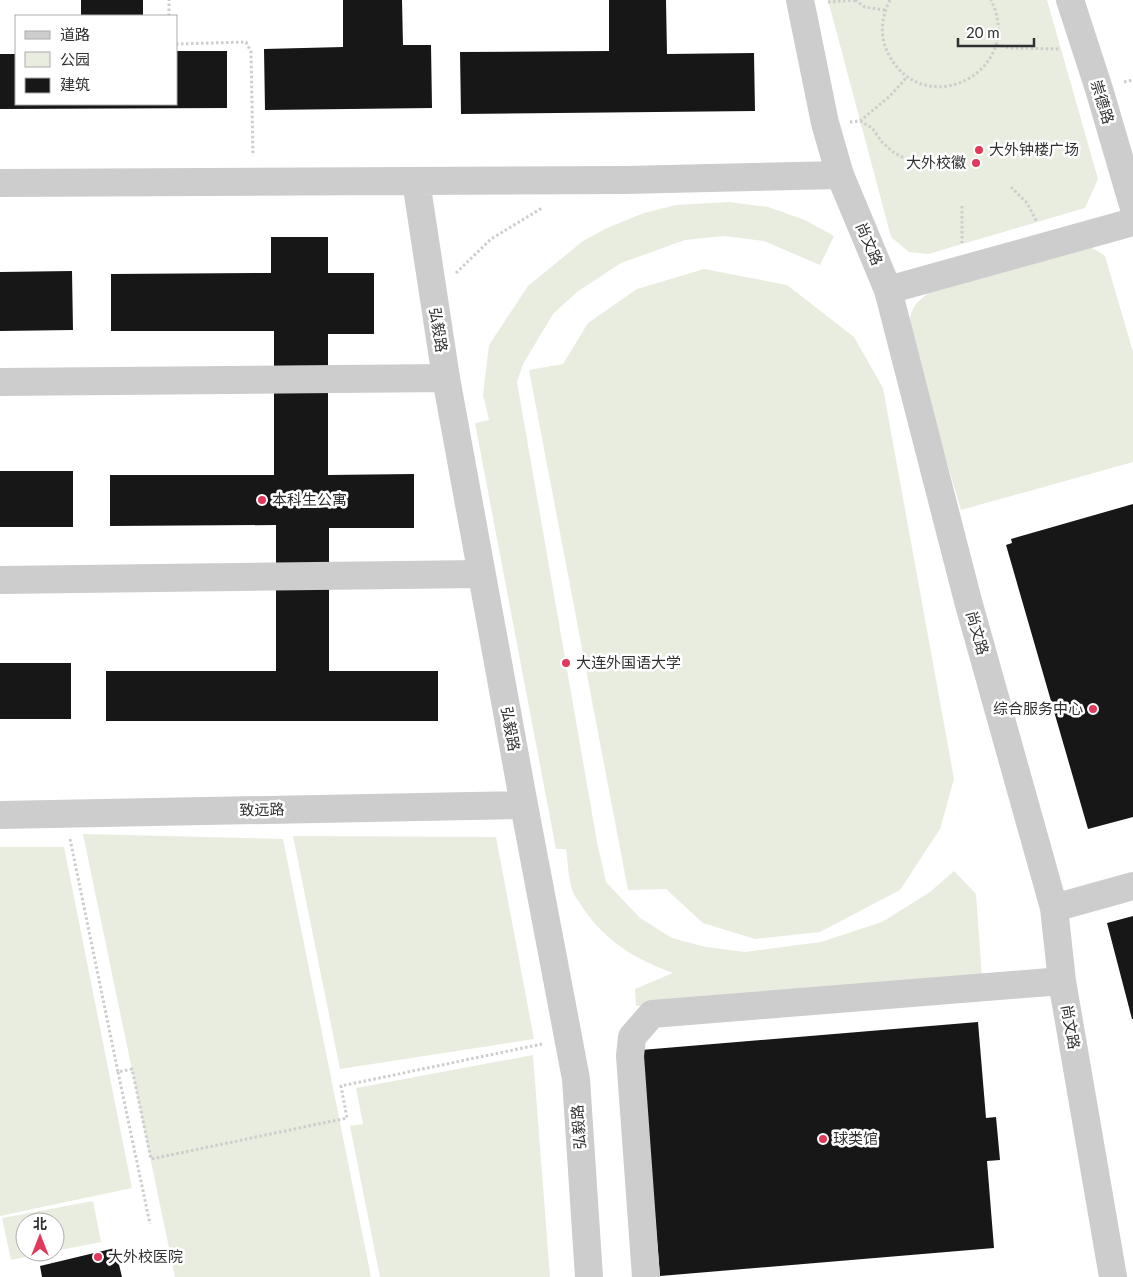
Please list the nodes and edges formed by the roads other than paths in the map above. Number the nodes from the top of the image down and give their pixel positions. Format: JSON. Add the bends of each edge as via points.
{"nodes":[{"id":1,"x":800,"y":0,"type":"edge"},
{"id":2,"x":1070,"y":0,"type":"edge"},
{"id":3,"x":840,"y":175,"type":"junction"},
{"id":4,"x":416,"y":182,"type":"junction"},
{"id":5,"x":0,"y":183,"type":"edge"},
{"id":6,"x":1133,"y":206,"type":"edge"},
{"id":7,"x":1133,"y":222,"type":"edge"},
{"id":8,"x":888,"y":290,"type":"junction"},
{"id":9,"x":446,"y":378,"type":"junction"},
{"id":10,"x":0,"y":382,"type":"edge"},
{"id":11,"x":481,"y":574,"type":"junction"},
{"id":12,"x":0,"y":580,"type":"edge"},
{"id":13,"x":524,"y":805,"type":"junction"},
{"id":14,"x":0,"y":816,"type":"edge"},
{"id":15,"x":1133,"y":886,"type":"edge"},
{"id":16,"x":1054,"y":908,"type":"junction"},
{"id":17,"x":1062,"y":981,"type":"junction"},
{"id":18,"x":589,"y":1277,"type":"edge"},
{"id":19,"x":646,"y":1277,"type":"edge"},
{"id":20,"x":1113,"y":1277,"type":"edge"}],
"edges":[{"from":1,"to":3,"type":"street","name":"尚文路","via":[[825,123]]},
{"from":2,"to":6,"type":"street","name":"崇德路"},
{"from":3,"to":4,"type":"street"},
{"from":3,"to":8,"type":"street","name":"尚文路"},
{"from":4,"to":5,"type":"street"},
{"from":4,"to":9,"type":"street","name":"弘毅路"},
{"from":7,"to":8,"type":"street"},
{"from":8,"to":16,"type":"street","name":"尚文路","via":[[968,601]]},
{"from":9,"to":10,"type":"street"},
{"from":9,"to":11,"type":"street","name":"弘毅路"},
{"from":11,"to":12,"type":"street"},
{"from":11,"to":13,"type":"street","name":"弘毅路"},
{"from":13,"to":14,"type":"street","name":"致远路"},
{"from":13,"to":18,"type":"street","name":"弘毅路","via":[[576,1079]]},
{"from":15,"to":16,"type":"street"},
{"from":16,"to":17,"type":"street","name":"尚文路"},
{"from":17,"to":19,"type":"street","via":[[652,1014],[632,1037],[630,1056]]},
{"from":17,"to":20,"type":"street","name":"尚文路"}]}
